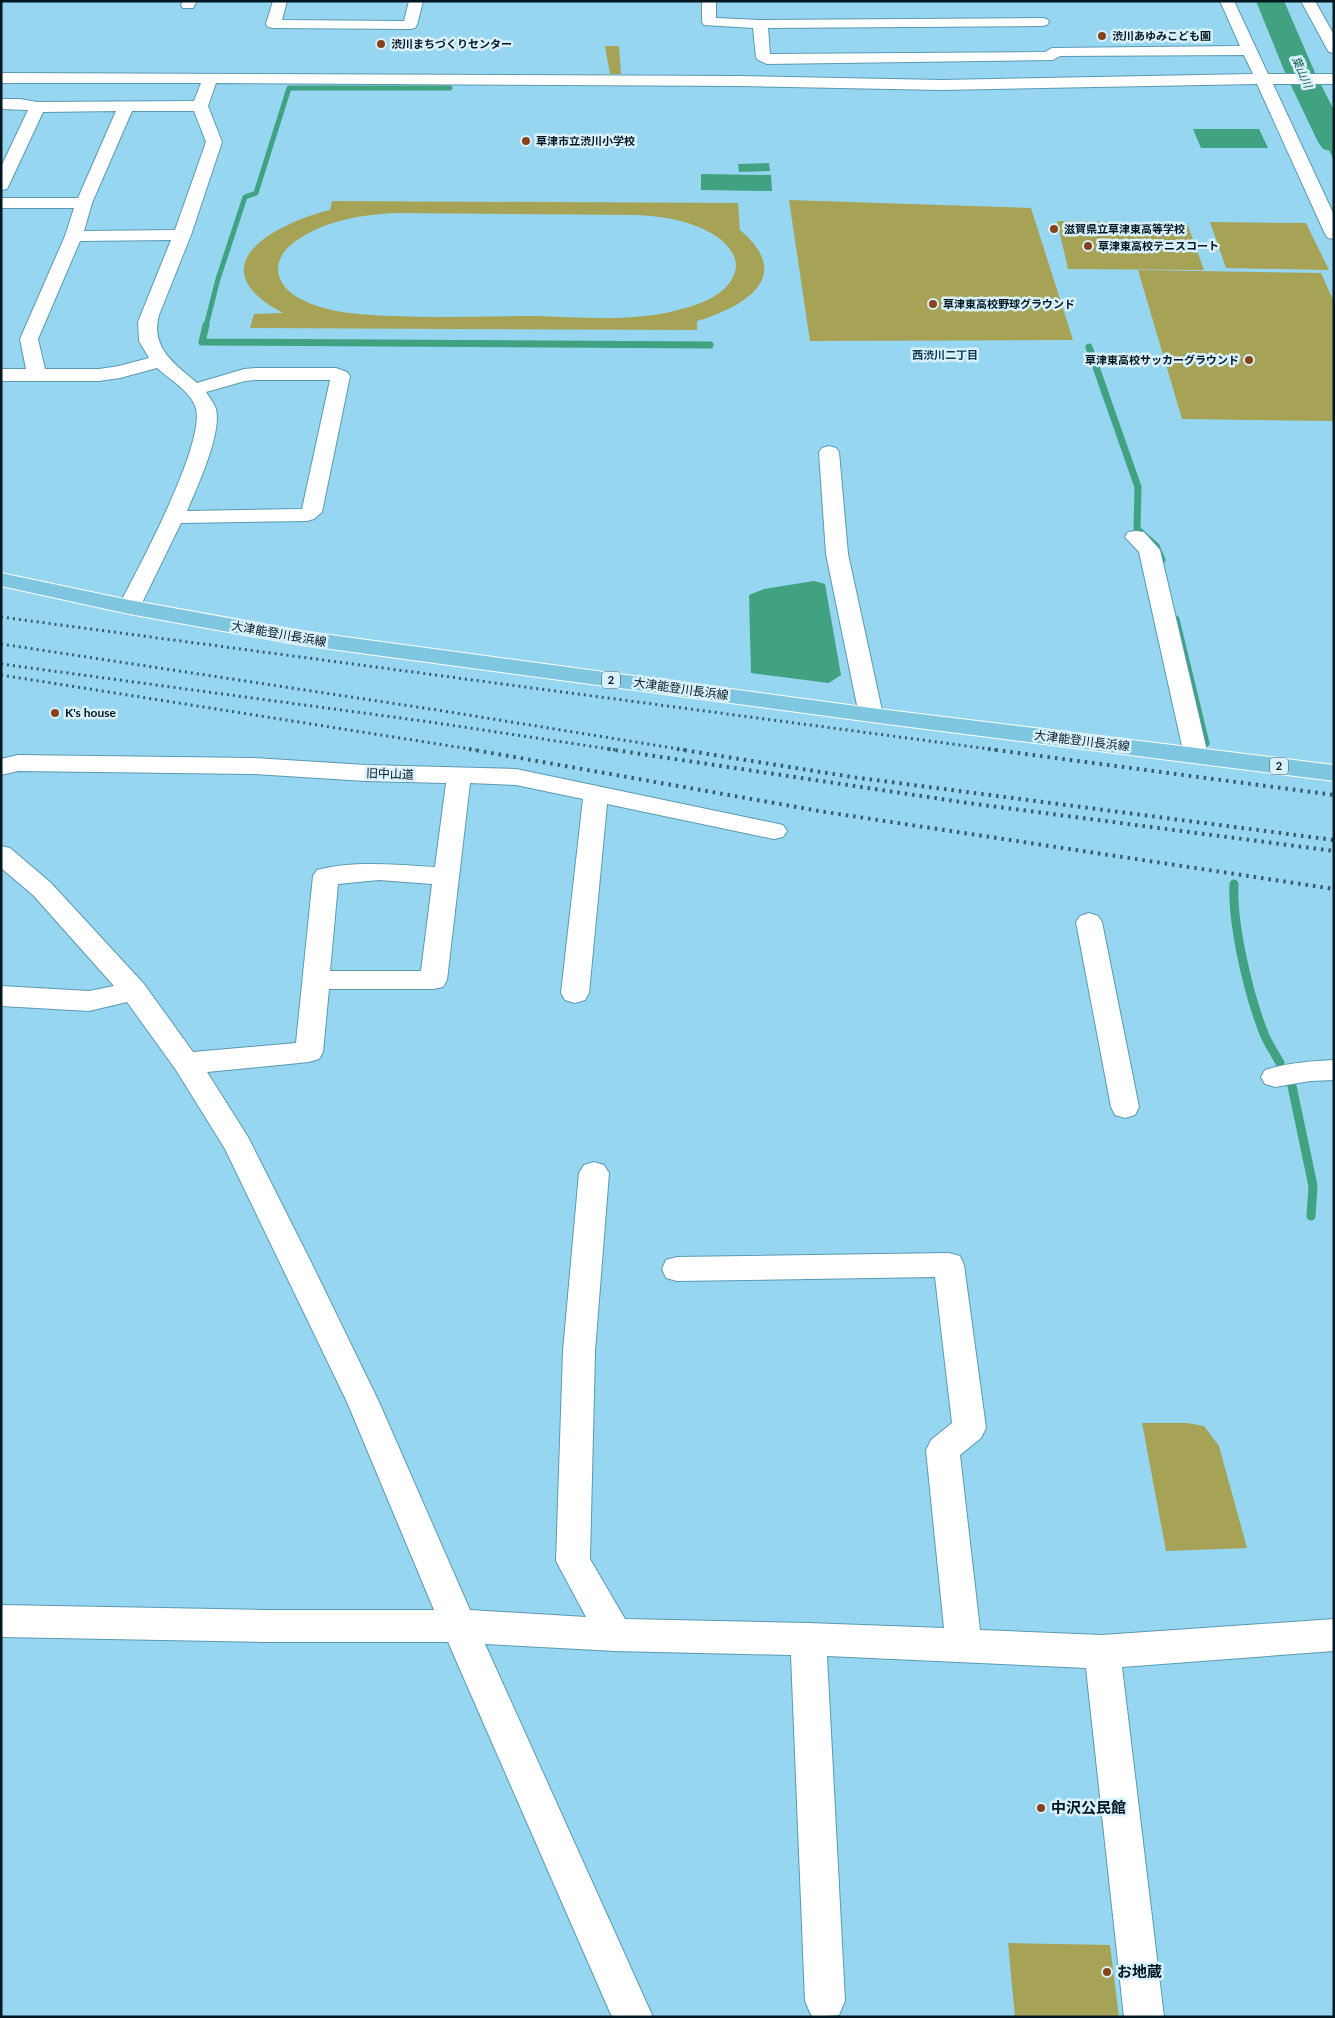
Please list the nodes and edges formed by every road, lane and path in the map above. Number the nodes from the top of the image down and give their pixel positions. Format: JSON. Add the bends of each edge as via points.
{"nodes":[{"id":1,"x":280,"y":1,"type":"edge"},
{"id":2,"x":416,"y":1,"type":"edge"},
{"id":3,"x":709,"y":1,"type":"edge"},
{"id":4,"x":1227,"y":1,"type":"edge"},
{"id":5,"x":1308,"y":1,"type":"edge"},
{"id":6,"x":1036,"y":8,"type":"dead end"},
{"id":7,"x":1042,"y":22,"type":"junction"},
{"id":8,"x":760,"y":24,"type":"junction"},
{"id":9,"x":1334,"y":49,"type":"edge"},
{"id":10,"x":1248,"y":50,"type":"junction"},
{"id":11,"x":1052,"y":54,"type":"junction"},
{"id":12,"x":1,"y":78,"type":"edge"},
{"id":13,"x":1268,"y":79,"type":"junction"},
{"id":14,"x":1334,"y":79,"type":"edge"},
{"id":15,"x":210,"y":80,"type":"junction"},
{"id":16,"x":1064,"y":83,"type":"junction"},
{"id":17,"x":1,"y":104,"type":"edge"},
{"id":18,"x":200,"y":106,"type":"junction"},
{"id":19,"x":37,"y":107,"type":"junction"},
{"id":20,"x":126,"y":107,"type":"junction"},
{"id":21,"x":1,"y":185,"type":"edge"},
{"id":22,"x":1,"y":203,"type":"edge"},
{"id":23,"x":84,"y":203,"type":"junction"},
{"id":24,"x":1334,"y":234,"type":"edge"},
{"id":25,"x":182,"y":235,"type":"junction"},
{"id":26,"x":74,"y":236,"type":"junction"},
{"id":27,"x":160,"y":361,"type":"junction"},
{"id":28,"x":36,"y":374,"type":"junction"},
{"id":29,"x":1,"y":375,"type":"edge"},
{"id":30,"x":193,"y":390,"type":"junction"},
{"id":31,"x":829,"y":452,"type":"dead end"},
{"id":32,"x":175,"y":517,"type":"junction"},
{"id":33,"x":1136,"y":537,"type":"dead end"},
{"id":34,"x":1,"y":579,"type":"edge"},
{"id":35,"x":129,"y":607,"type":"junction"},
{"id":36,"x":870,"y":715,"type":"junction"},
{"id":37,"x":1196,"y":755,"type":"junction"},
{"id":38,"x":1,"y":767,"type":"edge"},
{"id":39,"x":1334,"y":773,"type":"edge"},
{"id":40,"x":459,"y":775,"type":"junction"},
{"id":41,"x":596,"y":793,"type":"junction"},
{"id":42,"x":774,"y":831,"type":"dead end"},
{"id":43,"x":1,"y":854,"type":"edge"},
{"id":44,"x":446,"y":876,"type":"junction"},
{"id":45,"x":1089,"y":922,"type":"dead end"},
{"id":46,"x":316,"y":980,"type":"junction"},
{"id":47,"x":134,"y":991,"type":"junction"},
{"id":48,"x":575,"y":993,"type":"dead end"},
{"id":49,"x":1,"y":996,"type":"edge"},
{"id":50,"x":186,"y":1063,"type":"junction"},
{"id":51,"x":1334,"y":1070,"type":"edge"},
{"id":52,"x":1275,"y":1077,"type":"dead end"},
{"id":53,"x":1125,"y":1107,"type":"dead end"},
{"id":54,"x":594,"y":1173,"type":"dead end"},
{"id":55,"x":677,"y":1269,"type":"dead end"},
{"id":56,"x":1,"y":1621,"type":"edge"},
{"id":57,"x":459,"y":1626,"type":"junction"},
{"id":58,"x":614,"y":1635,"type":"junction"},
{"id":59,"x":1334,"y":1635,"type":"edge"},
{"id":60,"x":808,"y":1639,"type":"junction"},
{"id":61,"x":964,"y":1644,"type":"junction"},
{"id":62,"x":1102,"y":1652,"type":"junction"},
{"id":63,"x":825,"y":2001,"type":"dead end"},
{"id":64,"x":633,"y":2017,"type":"edge"},
{"id":65,"x":1144,"y":2017,"type":"edge"}],
"edges":[{"from":1,"to":2,"type":"street","via":[[273,24],[410,25]]},
{"from":3,"to":8,"type":"street","via":[[711,23]]},
{"from":4,"to":10,"type":"street"},
{"from":5,"to":9,"type":"street"},
{"from":6,"to":7,"type":"street"},
{"from":7,"to":8,"type":"street"},
{"from":7,"to":11,"type":"street"},
{"from":8,"to":11,"type":"street","via":[[763,57],[767,59]]},
{"from":10,"to":11,"type":"street"},
{"from":10,"to":13,"type":"street"},
{"from":11,"to":16,"type":"street"},
{"from":12,"to":15,"type":"street"},
{"from":13,"to":14,"type":"street"},
{"from":13,"to":16,"type":"street"},
{"from":13,"to":24,"type":"street"},
{"from":15,"to":16,"type":"street"},
{"from":15,"to":18,"type":"street"},
{"from":17,"to":19,"type":"street"},
{"from":18,"to":20,"type":"street"},
{"from":18,"to":25,"type":"street","via":[[214,142]]},
{"from":19,"to":20,"type":"street"},
{"from":19,"to":21,"type":"street"},
{"from":20,"to":23,"type":"street"},
{"from":22,"to":23,"type":"street"},
{"from":23,"to":26,"type":"street"},
{"from":25,"to":26,"type":"street"},
{"from":25,"to":27,"type":"street","via":[[147,326],[149,344]]},
{"from":26,"to":28,"type":"street","via":[[29,339]]},
{"from":27,"to":28,"type":"street","via":[[100,375]]},
{"from":27,"to":30,"type":"street"},
{"from":28,"to":29,"type":"street"},
{"from":30,"to":32,"type":"street","via":[[206,407],[208,417]]},
{"from":30,"to":32,"type":"street","via":[[244,375],[340,376],[312,512],[307,515]]},
{"from":31,"to":36,"type":"street","via":[[837,554]]},
{"from":32,"to":35,"type":"street"},
{"from":33,"to":37,"type":"street","via":[[1149,550]]},
{"from":34,"to":35,"type":"main road","name":"大津能登川長浜線","number":"2"},
{"from":35,"to":36,"type":"main road","name":"大津能登川長浜線","number":"2","via":[[301,638]]},
{"from":36,"to":37,"type":"main road","name":"大津能登川長浜線","number":"2"},
{"from":37,"to":39,"type":"main road","name":"大津能登川長浜線","number":"2"},
{"from":38,"to":40,"type":"street","name":"旧中山道","via":[[18,763],[126,763]]},
{"from":40,"to":41,"type":"street","name":"旧中山道","via":[[516,777]]},
{"from":40,"to":44,"type":"street"},
{"from":41,"to":42,"type":"street","name":"旧中山道"},
{"from":41,"to":48,"type":"street"},
{"from":43,"to":47,"type":"street","via":[[42,889]]},
{"from":44,"to":46,"type":"street","via":[[433,980]]},
{"from":44,"to":46,"type":"street","via":[[379,872],[326,876]]},
{"from":45,"to":53,"type":"street"},
{"from":46,"to":50,"type":"street","via":[[309,1052]]},
{"from":47,"to":49,"type":"street","via":[[89,1001]]},
{"from":47,"to":50,"type":"street"},
{"from":50,"to":57,"type":"street","via":[[238,1145],[296,1262],[363,1402]]},
{"from":51,"to":52,"type":"street"},
{"from":54,"to":58,"type":"street","via":[[579,1351],[573,1561]]},
{"from":55,"to":61,"type":"street","via":[[949,1265],[969,1428],[943,1450]]},
{"from":56,"to":57,"type":"street"},
{"from":57,"to":58,"type":"street"},
{"from":57,"to":64,"type":"street"},
{"from":58,"to":60,"type":"street"},
{"from":59,"to":62,"type":"street"},
{"from":60,"to":61,"type":"street"},
{"from":60,"to":63,"type":"street"},
{"from":61,"to":62,"type":"street"},
{"from":62,"to":65,"type":"street"}]}
